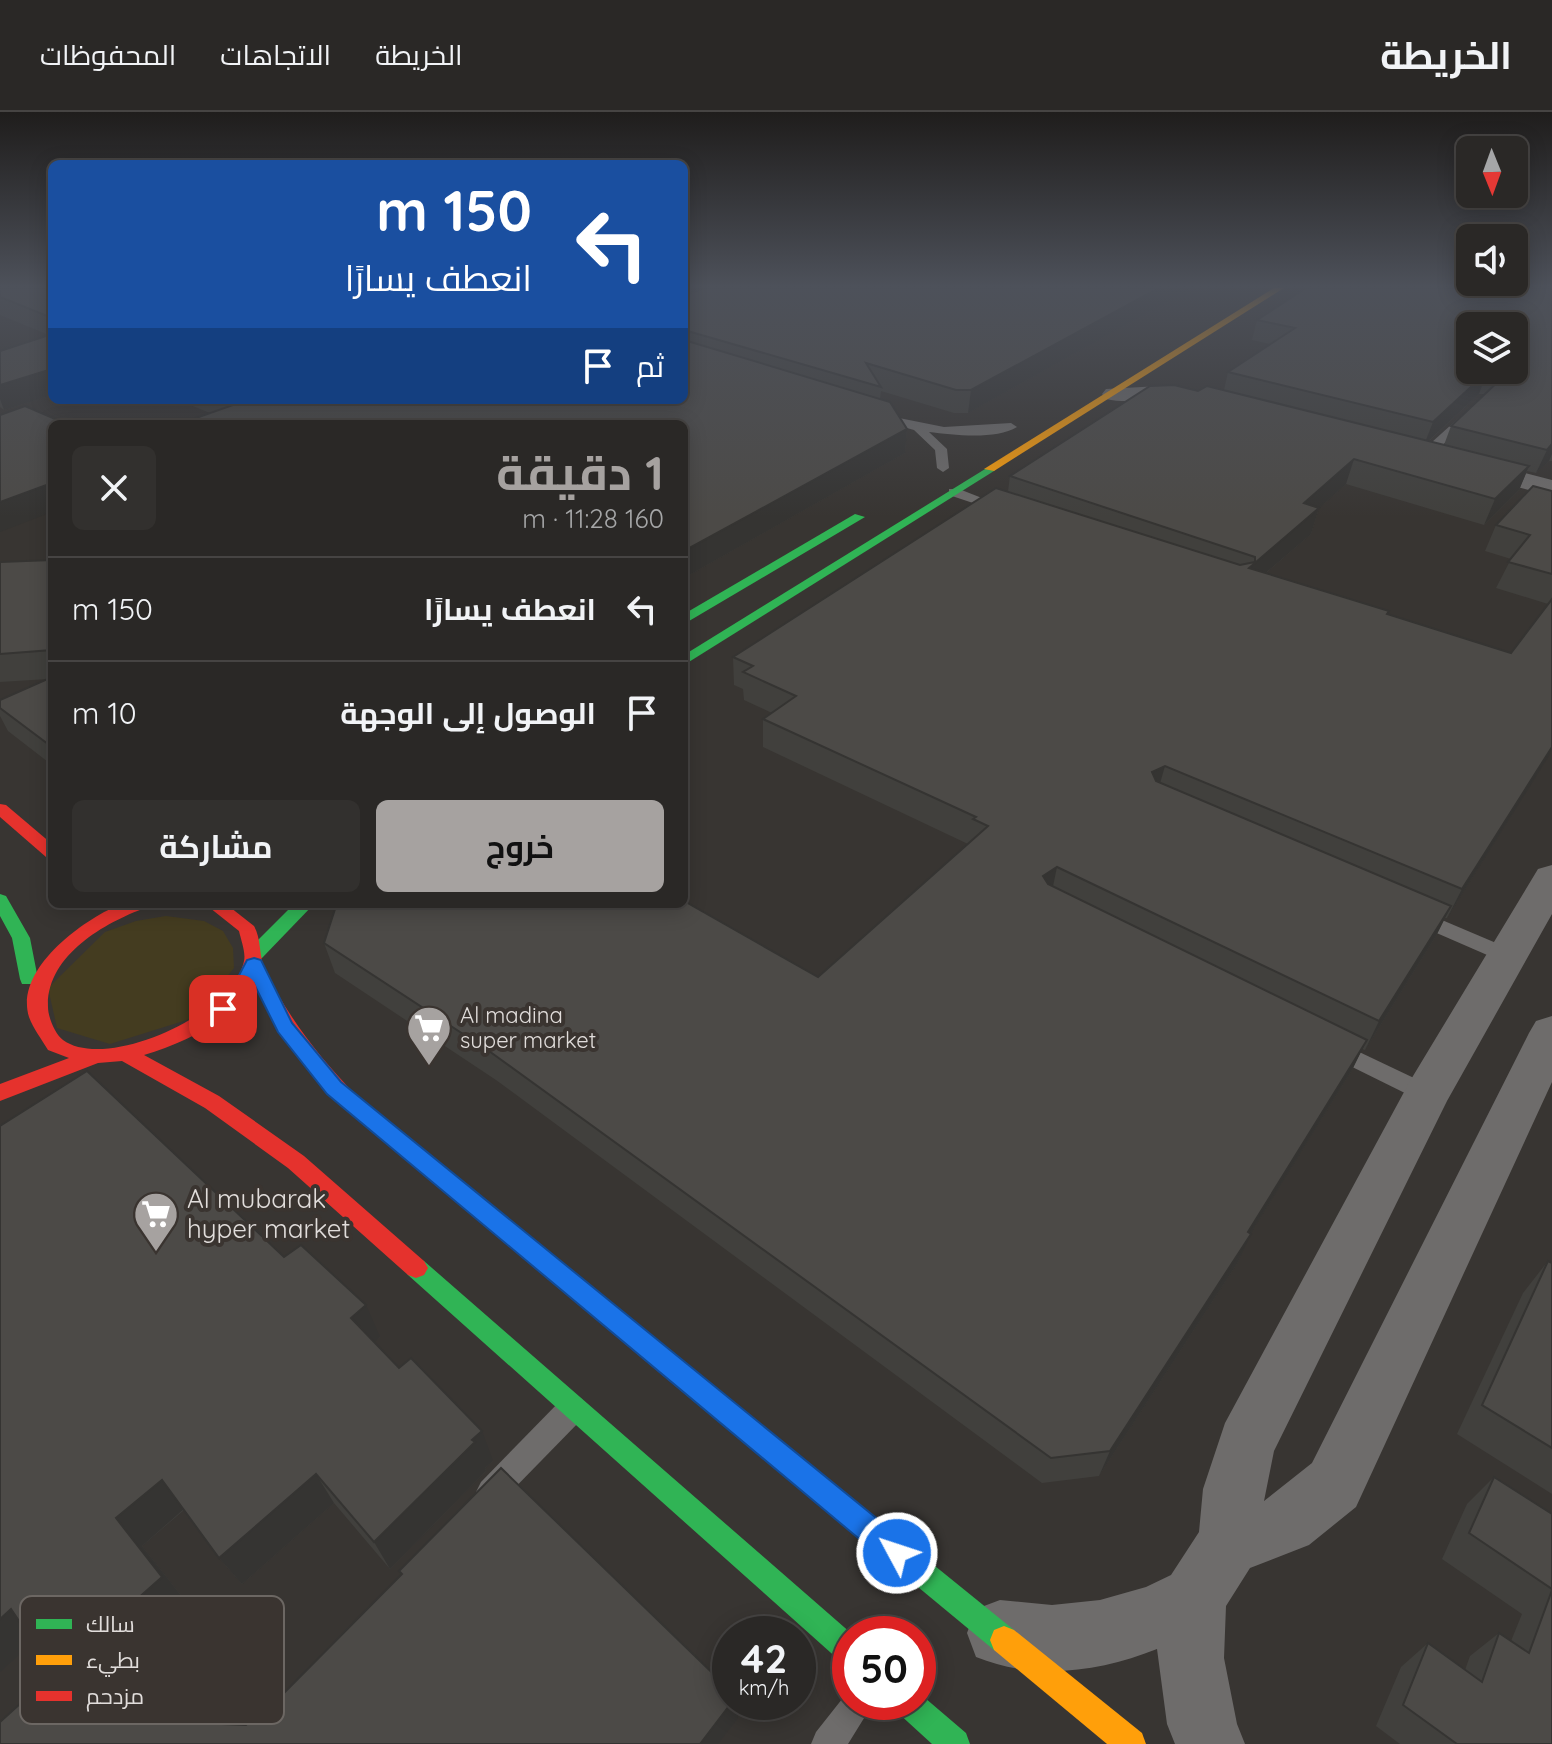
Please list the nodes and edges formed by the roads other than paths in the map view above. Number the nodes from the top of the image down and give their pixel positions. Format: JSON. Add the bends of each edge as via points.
{"nodes":[{"id":1,"x":1126,"y":364,"type":"edge"},
{"id":2,"x":1160,"y":364,"type":"edge"},
{"id":3,"x":1133,"y":381,"type":"junction"},
{"id":4,"x":1191,"y":396,"type":"junction"},
{"id":5,"x":1221,"y":404,"type":"edge"},
{"id":6,"x":1474,"y":409,"type":"edge"},
{"id":7,"x":860,"y":411,"type":"edge"},
{"id":8,"x":1017,"y":423,"type":"joint"},
{"id":9,"x":919,"y":429,"type":"junction"},
{"id":10,"x":1396,"y":448,"type":"edge"},
{"id":11,"x":1425,"y":455,"type":"junction"},
{"id":12,"x":950,"y":464,"type":"joint"},
{"id":13,"x":1552,"y":488,"type":"edge"},
{"id":14,"x":954,"y":492,"type":"junction"},
{"id":15,"x":875,"y":508,"type":"dead end"},
{"id":16,"x":1014,"y":512,"type":"edge"},
{"id":17,"x":688,"y":618,"type":"edge"},
{"id":18,"x":688,"y":658,"type":"edge"},
{"id":19,"x":0,"y":809,"type":"edge"},
{"id":20,"x":48,"y":850,"type":"edge"},
{"id":21,"x":1552,"y":878,"type":"edge"},
{"id":22,"x":0,"y":900,"type":"edge"},
{"id":23,"x":1391,"y":905,"type":"edge"},
{"id":24,"x":127,"y":908,"type":"edge"},
{"id":25,"x":223,"y":908,"type":"edge"},
{"id":26,"x":301,"y":908,"type":"edge"},
{"id":27,"x":1508,"y":956,"type":"junction"},
{"id":28,"x":255,"y":959,"type":"junction"},
{"id":29,"x":24,"y":988,"type":"junction"},
{"id":30,"x":1552,"y":1033,"type":"edge"},
{"id":31,"x":1315,"y":1038,"type":"edge"},
{"id":32,"x":126,"y":1054,"type":"junction"},
{"id":33,"x":94,"y":1056,"type":"junction"},
{"id":34,"x":0,"y":1093,"type":"edge"},
{"id":35,"x":1427,"y":1094,"type":"junction"},
{"id":36,"x":575,"y":1406,"type":"junction"},
{"id":37,"x":476,"y":1507,"type":"edge"},
{"id":38,"x":1230,"y":1542,"type":"junction"},
{"id":39,"x":1194,"y":1598,"type":"junction"},
{"id":40,"x":994,"y":1632,"type":"junction"},
{"id":41,"x":832,"y":1635,"type":"edge"},
{"id":42,"x":845,"y":1720,"type":"edge"},
{"id":43,"x":928,"y":1720,"type":"edge"},
{"id":44,"x":828,"y":1744,"type":"edge"},
{"id":45,"x":955,"y":1744,"type":"edge"},
{"id":46,"x":1131,"y":1744,"type":"edge"},
{"id":47,"x":1210,"y":1744,"type":"edge"}],
"edges":[{"from":1,"to":3,"type":"main road"},
{"from":2,"to":3,"type":"main road"},
{"from":3,"to":4,"type":"street"},
{"from":3,"to":4,"type":"street","via":[[1170,386]]},
{"from":3,"to":14,"type":"main road"},
{"from":4,"to":5,"type":"street"},
{"from":6,"to":11,"type":"lane"},
{"from":7,"to":9,"type":"lane"},
{"from":8,"to":9,"type":"lane","via":[[974,431]]},
{"from":8,"to":12,"type":"main road"},
{"from":9,"to":12,"type":"lane"},
{"from":10,"to":11,"type":"street"},
{"from":11,"to":13,"type":"street"},
{"from":14,"to":16,"type":"lane"},
{"from":14,"to":18,"type":"main road"},
{"from":15,"to":17,"type":"main road"},
{"from":19,"to":20,"type":"main road"},
{"from":21,"to":27,"type":"street"},
{"from":22,"to":29,"type":"main road","via":[[21,938]]},
{"from":23,"to":27,"type":"lane"},
{"from":24,"to":29,"type":"main road","via":[[70,934],[45,955]]},
{"from":25,"to":28,"type":"main road","via":[[252,931]]},
{"from":26,"to":28,"type":"main road"},
{"from":27,"to":35,"type":"street"},
{"from":28,"to":32,"type":"main road","via":[[243,988],[195,1029]]},
{"from":28,"to":40,"type":"main road","via":[[273,1006],[307,1058],[366,1117]]},
{"from":29,"to":33,"type":"main road","via":[[24,1013],[36,1035],[60,1049]]},
{"from":30,"to":38,"type":"street","via":[[1334,1485],[1307,1512],[1272,1532]]},
{"from":31,"to":35,"type":"lane"},
{"from":32,"to":33,"type":"main road"},
{"from":32,"to":36,"type":"main road","via":[[212,1102],[285,1154]]},
{"from":33,"to":34,"type":"main road"},
{"from":35,"to":38,"type":"street","via":[[1246,1444],[1234,1489]]},
{"from":36,"to":37,"type":"lane"},
{"from":36,"to":41,"type":"main road"},
{"from":38,"to":39,"type":"street"},
{"from":39,"to":40,"type":"street","via":[[1159,1617],[1080,1638],[1037,1640]]},
{"from":39,"to":47,"type":"street","via":[[1190,1658]]},
{"from":40,"to":46,"type":"main road"},
{"from":42,"to":44,"type":"lane"},
{"from":43,"to":45,"type":"main road"}]}
